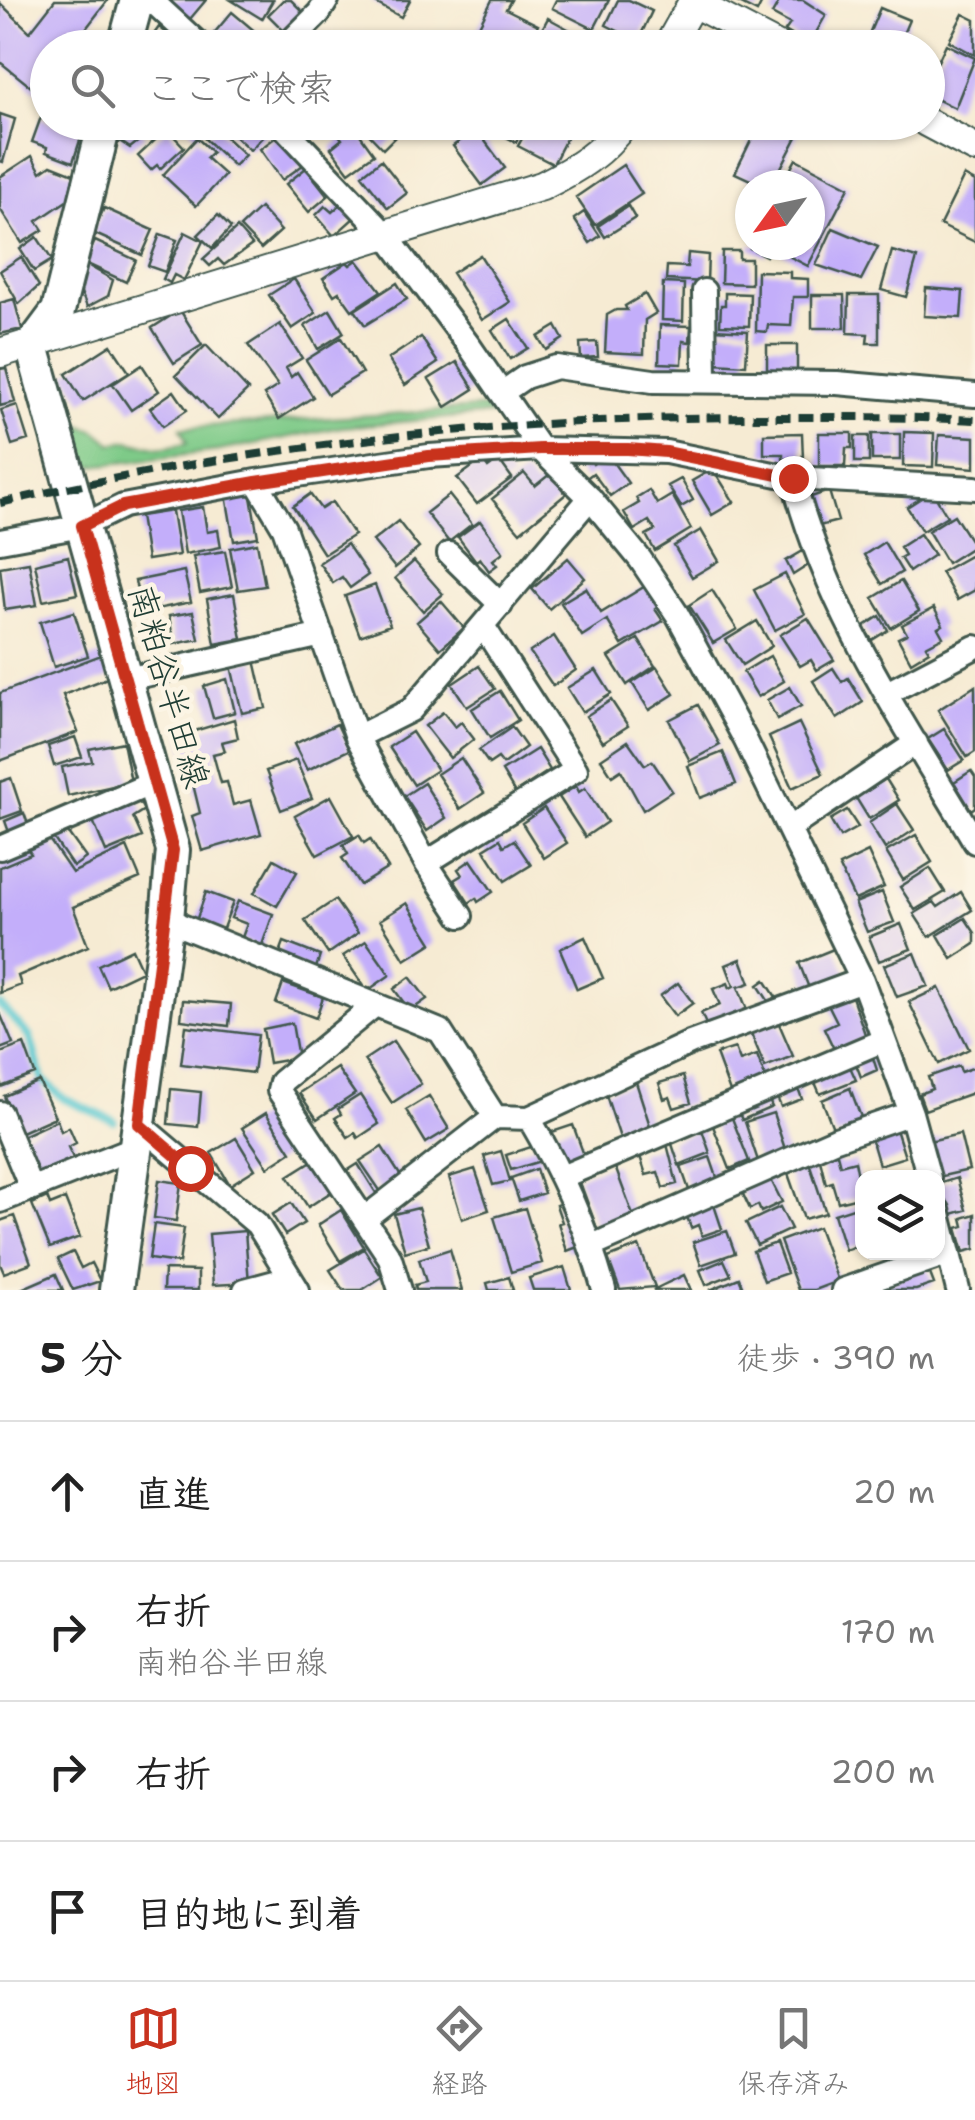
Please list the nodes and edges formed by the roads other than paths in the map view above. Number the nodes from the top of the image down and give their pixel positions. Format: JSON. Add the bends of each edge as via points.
{"nodes":[{"id":1,"x":137,"y":0,"type":"edge"},
{"id":2,"x":151,"y":0,"type":"edge"},
{"id":3,"x":327,"y":0,"type":"edge"},
{"id":4,"x":691,"y":1,"type":"edge"},
{"id":5,"x":129,"y":30,"type":"edge"},
{"id":6,"x":184,"y":30,"type":"edge"},
{"id":7,"x":302,"y":30,"type":"edge"},
{"id":8,"x":676,"y":30,"type":"edge"},
{"id":9,"x":746,"y":30,"type":"edge"},
{"id":10,"x":945,"y":132,"type":"edge"},
{"id":11,"x":101,"y":140,"type":"edge"},
{"id":12,"x":297,"y":140,"type":"edge"},
{"id":13,"x":611,"y":140,"type":"edge"},
{"id":14,"x":975,"y":148,"type":"edge"},
{"id":15,"x":386,"y":236,"type":"junction"},
{"id":16,"x":704,"y":290,"type":"dead end"},
{"id":17,"x":16,"y":349,"type":"edge"},
{"id":18,"x":705,"y":381,"type":"junction"},
{"id":19,"x":503,"y":392,"type":"junction"},
{"id":20,"x":975,"y":395,"type":"edge"},
{"id":21,"x":540,"y":449,"type":"junction"},
{"id":22,"x":793,"y":478,"type":"junction"},
{"id":23,"x":256,"y":482,"type":"junction"},
{"id":24,"x":974,"y":489,"type":"edge"},
{"id":25,"x":590,"y":498,"type":"junction"},
{"id":26,"x":82,"y":526,"type":"junction"},
{"id":27,"x":0,"y":541,"type":"edge"},
{"id":28,"x":449,"y":554,"type":"dead end"},
{"id":29,"x":500,"y":605,"type":"junction"},
{"id":30,"x":483,"y":626,"type":"junction"},
{"id":31,"x":322,"y":635,"type":"junction"},
{"id":32,"x":975,"y":647,"type":"edge"},
{"id":33,"x":127,"y":679,"type":"junction"},
{"id":34,"x":886,"y":693,"type":"junction"},
{"id":35,"x":357,"y":736,"type":"junction"},
{"id":36,"x":916,"y":743,"type":"junction"},
{"id":37,"x":155,"y":782,"type":"junction"},
{"id":38,"x":790,"y":828,"type":"junction"},
{"id":39,"x":975,"y":842,"type":"edge"},
{"id":40,"x":0,"y":848,"type":"edge"},
{"id":41,"x":426,"y":862,"type":"junction"},
{"id":42,"x":461,"y":916,"type":"dead end"},
{"id":43,"x":166,"y":920,"type":"junction"},
{"id":44,"x":862,"y":980,"type":"junction"},
{"id":45,"x":375,"y":1005,"type":"junction"},
{"id":46,"x":884,"y":1040,"type":"junction"},
{"id":47,"x":911,"y":1112,"type":"junction"},
{"id":48,"x":0,"y":1113,"type":"edge"},
{"id":49,"x":494,"y":1117,"type":"junction"},
{"id":50,"x":530,"y":1118,"type":"junction"},
{"id":51,"x":137,"y":1136,"type":"junction"},
{"id":52,"x":927,"y":1170,"type":"edge"},
{"id":53,"x":564,"y":1176,"type":"junction"},
{"id":54,"x":31,"y":1188,"type":"junction"},
{"id":55,"x":0,"y":1201,"type":"edge"},
{"id":56,"x":364,"y":1219,"type":"junction"},
{"id":57,"x":945,"y":1237,"type":"edge"},
{"id":58,"x":592,"y":1246,"type":"junction"},
{"id":59,"x":949,"y":1253,"type":"junction"},
{"id":60,"x":294,"y":1284,"type":"edge"},
{"id":61,"x":116,"y":1290,"type":"edge"},
{"id":62,"x":246,"y":1290,"type":"edge"},
{"id":63,"x":400,"y":1290,"type":"edge"},
{"id":64,"x":604,"y":1290,"type":"edge"},
{"id":65,"x":844,"y":1290,"type":"edge"},
{"id":66,"x":958,"y":1290,"type":"edge"}],
"edges":[{"from":1,"to":5,"type":"main road"},
{"from":2,"to":6,"type":"street"},
{"from":3,"to":7,"type":"street"},
{"from":4,"to":8,"type":"street"},
{"from":4,"to":9,"type":"street"},
{"from":10,"to":14,"type":"street"},
{"from":11,"to":17,"type":"main road","via":[[58,311]]},
{"from":12,"to":15,"type":"street"},
{"from":13,"to":15,"type":"street","via":[[581,167],[542,186]]},
{"from":15,"to":17,"type":"street"},
{"from":15,"to":19,"type":"street"},
{"from":16,"to":18,"type":"street"},
{"from":17,"to":26,"type":"main road","name":"南粕谷半田線"},
{"from":18,"to":19,"type":"street","via":[[556,367]]},
{"from":18,"to":20,"type":"street"},
{"from":19,"to":21,"type":"street"},
{"from":21,"to":22,"type":"street","via":[[666,452]]},
{"from":21,"to":23,"type":"street","via":[[429,456]]},
{"from":21,"to":25,"type":"street"},
{"from":22,"to":24,"type":"street"},
{"from":22,"to":34,"type":"street","via":[[837,607]]},
{"from":23,"to":26,"type":"street","via":[[123,506]]},
{"from":23,"to":31,"type":"street","via":[[284,528]]},
{"from":25,"to":29,"type":"street"},
{"from":25,"to":38,"type":"street","via":[[677,614]]},
{"from":26,"to":27,"type":"street"},
{"from":26,"to":33,"type":"main road","name":"南粕谷半田線"},
{"from":28,"to":29,"type":"street"},
{"from":29,"to":30,"type":"street"},
{"from":30,"to":35,"type":"street","via":[[410,710]]},
{"from":30,"to":41,"type":"street","via":[[576,770]]},
{"from":31,"to":33,"type":"street"},
{"from":31,"to":35,"type":"street"},
{"from":32,"to":34,"type":"street"},
{"from":33,"to":37,"type":"main road","name":"南粕谷半田線"},
{"from":34,"to":36,"type":"street"},
{"from":35,"to":41,"type":"street"},
{"from":36,"to":38,"type":"street"},
{"from":36,"to":39,"type":"street"},
{"from":37,"to":40,"type":"street"},
{"from":37,"to":43,"type":"main road","name":"南粕谷半田線","via":[[173,850]]},
{"from":38,"to":44,"type":"street"},
{"from":41,"to":42,"type":"street"},
{"from":43,"to":45,"type":"street"},
{"from":43,"to":51,"type":"main road","name":"南粕谷半田線"},
{"from":44,"to":46,"type":"street"},
{"from":44,"to":50,"type":"street","via":[[690,1043]]},
{"from":45,"to":49,"type":"street","via":[[440,1030]]},
{"from":45,"to":56,"type":"street","via":[[281,1082],[279,1091]]},
{"from":46,"to":47,"type":"street"},
{"from":46,"to":53,"type":"street"},
{"from":47,"to":52,"type":"street"},
{"from":47,"to":58,"type":"street"},
{"from":48,"to":54,"type":"street"},
{"from":49,"to":50,"type":"street"},
{"from":49,"to":56,"type":"street"},
{"from":50,"to":53,"type":"street"},
{"from":51,"to":54,"type":"street"},
{"from":51,"to":60,"type":"street","via":[[257,1224]]},
{"from":51,"to":61,"type":"main road","name":"南粕谷半田線"},
{"from":53,"to":58,"type":"street"},
{"from":54,"to":55,"type":"street"},
{"from":56,"to":63,"type":"street","via":[[390,1258]]},
{"from":57,"to":59,"type":"street"},
{"from":58,"to":64,"type":"street"},
{"from":59,"to":65,"type":"street"},
{"from":59,"to":66,"type":"street"},
{"from":60,"to":62,"type":"street"}]}
